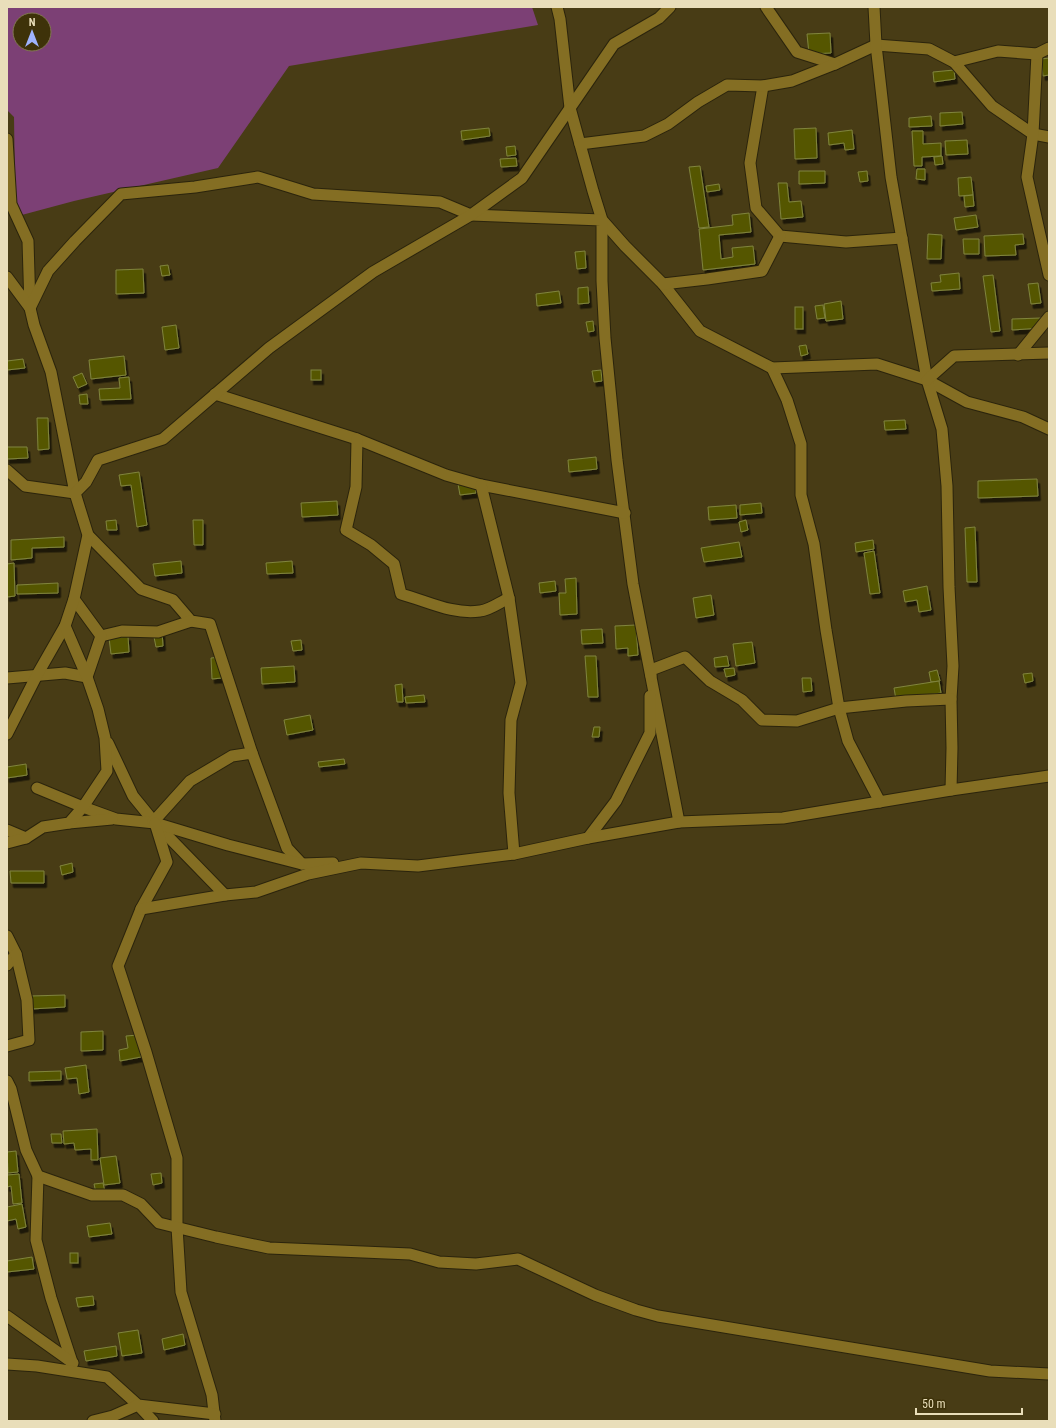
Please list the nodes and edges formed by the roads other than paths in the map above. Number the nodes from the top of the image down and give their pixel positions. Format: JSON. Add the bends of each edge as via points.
{"nodes":[{"id":1,"x":557,"y":7,"type":"edge"},
{"id":2,"x":670,"y":7,"type":"edge"},
{"id":3,"x":766,"y":7,"type":"edge"},
{"id":4,"x":874,"y":7,"type":"edge"},
{"id":5,"x":876,"y":45,"type":"junction"},
{"id":6,"x":1049,"y":48,"type":"edge"},
{"id":7,"x":1037,"y":54,"type":"junction"},
{"id":8,"x":954,"y":62,"type":"junction"},
{"id":9,"x":834,"y":64,"type":"junction"},
{"id":10,"x":763,"y":86,"type":"junction"},
{"id":11,"x":570,"y":108,"type":"junction"},
{"id":12,"x":1033,"y":134,"type":"junction"},
{"id":13,"x":1049,"y":137,"type":"edge"},
{"id":14,"x":7,"y":140,"type":"edge"},
{"id":15,"x":580,"y":144,"type":"junction"},
{"id":16,"x":471,"y":216,"type":"junction"},
{"id":17,"x":602,"y":220,"type":"junction"},
{"id":18,"x":780,"y":236,"type":"junction"},
{"id":19,"x":902,"y":238,"type":"junction"},
{"id":20,"x":1046,"y":242,"type":"edge"},
{"id":21,"x":1049,"y":275,"type":"edge"},
{"id":22,"x":7,"y":277,"type":"edge"},
{"id":23,"x":663,"y":284,"type":"junction"},
{"id":24,"x":30,"y":308,"type":"junction"},
{"id":25,"x":1049,"y":317,"type":"edge"},
{"id":26,"x":1049,"y":353,"type":"edge"},
{"id":27,"x":1018,"y":355,"type":"junction"},
{"id":28,"x":772,"y":368,"type":"junction"},
{"id":29,"x":927,"y":380,"type":"junction"},
{"id":30,"x":215,"y":394,"type":"junction"},
{"id":31,"x":1049,"y":429,"type":"edge"},
{"id":32,"x":357,"y":439,"type":"junction"},
{"id":33,"x":7,"y":470,"type":"edge"},
{"id":34,"x":481,"y":485,"type":"junction"},
{"id":35,"x":75,"y":493,"type":"junction"},
{"id":36,"x":625,"y":513,"type":"junction"},
{"id":37,"x":88,"y":535,"type":"junction"},
{"id":38,"x":509,"y":598,"type":"junction"},
{"id":39,"x":74,"y":599,"type":"junction"},
{"id":40,"x":191,"y":621,"type":"junction"},
{"id":41,"x":65,"y":626,"type":"junction"},
{"id":42,"x":101,"y":636,"type":"junction"},
{"id":43,"x":651,"y":670,"type":"junction"},
{"id":44,"x":37,"y":675,"type":"junction"},
{"id":45,"x":87,"y":677,"type":"junction"},
{"id":46,"x":7,"y":678,"type":"edge"},
{"id":47,"x":951,"y":699,"type":"junction"},
{"id":48,"x":839,"y":708,"type":"junction"},
{"id":49,"x":7,"y":734,"type":"edge"},
{"id":50,"x":105,"y":738,"type":"junction"},
{"id":51,"x":252,"y":753,"type":"junction"},
{"id":52,"x":1049,"y":776,"type":"edge"},
{"id":53,"x":37,"y":788,"type":"dead end"},
{"id":54,"x":951,"y":790,"type":"junction"},
{"id":55,"x":880,"y":802,"type":"junction"},
{"id":56,"x":84,"y":807,"type":"junction"},
{"id":57,"x":116,"y":818,"type":"junction"},
{"id":58,"x":679,"y":822,"type":"junction"},
{"id":59,"x":69,"y":823,"type":"junction"},
{"id":60,"x":154,"y":823,"type":"junction"},
{"id":61,"x":7,"y":830,"type":"edge"},
{"id":62,"x":26,"y":838,"type":"junction"},
{"id":63,"x":588,"y":838,"type":"junction"},
{"id":64,"x":7,"y":843,"type":"edge"},
{"id":65,"x":514,"y":854,"type":"junction"},
{"id":66,"x":361,"y":863,"type":"junction"},
{"id":67,"x":302,"y":864,"type":"junction"},
{"id":68,"x":224,"y":895,"type":"junction"},
{"id":69,"x":141,"y":909,"type":"junction"},
{"id":70,"x":7,"y":936,"type":"edge"},
{"id":71,"x":16,"y":954,"type":"junction"},
{"id":72,"x":7,"y":965,"type":"edge"},
{"id":73,"x":7,"y":1046,"type":"edge"},
{"id":74,"x":7,"y":1081,"type":"edge"},
{"id":75,"x":38,"y":1176,"type":"junction"},
{"id":76,"x":177,"y":1227,"type":"junction"},
{"id":77,"x":7,"y":1316,"type":"edge"},
{"id":78,"x":72,"y":1362,"type":"junction"},
{"id":79,"x":7,"y":1364,"type":"edge"},
{"id":80,"x":1049,"y":1374,"type":"edge"},
{"id":81,"x":107,"y":1377,"type":"junction"},
{"id":82,"x":138,"y":1405,"type":"junction"},
{"id":83,"x":215,"y":1417,"type":"edge"},
{"id":84,"x":93,"y":1421,"type":"edge"},
{"id":85,"x":153,"y":1421,"type":"edge"}],
"edges":[{"from":1,"to":11,"type":"street"},
{"from":2,"to":11,"type":"street","via":[[659,18],[614,44]]},
{"from":3,"to":9,"type":"street","via":[[797,52]]},
{"from":4,"to":5,"type":"street"},
{"from":5,"to":8,"type":"street","via":[[928,49]]},
{"from":5,"to":9,"type":"street"},
{"from":5,"to":19,"type":"street","via":[[886,140]]},
{"from":6,"to":7,"type":"street"},
{"from":7,"to":8,"type":"street","via":[[998,51]]},
{"from":7,"to":12,"type":"street"},
{"from":8,"to":12,"type":"street","via":[[992,106]]},
{"from":9,"to":10,"type":"street","via":[[792,81]]},
{"from":10,"to":15,"type":"street","via":[[727,85],[668,124],[644,136]]},
{"from":10,"to":18,"type":"street","via":[[750,162],[756,208]]},
{"from":11,"to":15,"type":"street"},
{"from":11,"to":16,"type":"street","via":[[522,178]]},
{"from":12,"to":13,"type":"street"},
{"from":12,"to":20,"type":"street","via":[[1027,177]]},
{"from":14,"to":24,"type":"street","via":[[11,204],[28,241]]},
{"from":15,"to":17,"type":"street"},
{"from":16,"to":17,"type":"street"},
{"from":16,"to":24,"type":"street","via":[[440,202],[313,194],[258,177],[195,187],[121,194],[48,271]]},
{"from":16,"to":30,"type":"street","via":[[373,272],[269,348]]},
{"from":17,"to":23,"type":"street"},
{"from":17,"to":36,"type":"street","via":[[605,338]]},
{"from":18,"to":19,"type":"street","via":[[846,242]]},
{"from":18,"to":23,"type":"street","via":[[762,271]]},
{"from":19,"to":29,"type":"street"},
{"from":20,"to":21,"type":"street"},
{"from":22,"to":24,"type":"street"},
{"from":23,"to":28,"type":"street","via":[[700,331]]},
{"from":24,"to":35,"type":"street","via":[[51,372]]},
{"from":25,"to":27,"type":"street"},
{"from":26,"to":27,"type":"street"},
{"from":27,"to":29,"type":"street","via":[[954,356]]},
{"from":28,"to":29,"type":"street","via":[[877,364]]},
{"from":28,"to":48,"type":"street","via":[[788,400],[801,444],[801,495],[814,544]]},
{"from":29,"to":31,"type":"street","via":[[967,402],[1023,417]]},
{"from":29,"to":47,"type":"street","via":[[942,429],[947,486],[953,666]]},
{"from":30,"to":32,"type":"street"},
{"from":30,"to":35,"type":"street","via":[[163,439],[98,460],[86,482]]},
{"from":32,"to":34,"type":"street","via":[[446,475]]},
{"from":32,"to":38,"type":"street","via":[[356,487],[346,530],[371,544],[394,564],[401,594],[455,611],[482,611]]},
{"from":33,"to":35,"type":"street","via":[[25,486]]},
{"from":34,"to":36,"type":"street"},
{"from":34,"to":38,"type":"street"},
{"from":35,"to":37,"type":"street"},
{"from":36,"to":43,"type":"street","via":[[633,584]]},
{"from":37,"to":39,"type":"street"},
{"from":37,"to":40,"type":"street","via":[[142,589],[173,600]]},
{"from":38,"to":65,"type":"street","via":[[521,683],[511,720],[509,793]]},
{"from":39,"to":41,"type":"street"},
{"from":39,"to":42,"type":"street"},
{"from":40,"to":42,"type":"street","via":[[158,632],[122,631]]},
{"from":40,"to":51,"type":"street","via":[[210,624]]},
{"from":41,"to":44,"type":"street"},
{"from":41,"to":45,"type":"street"},
{"from":42,"to":45,"type":"street"},
{"from":43,"to":48,"type":"street","via":[[685,657],[710,681],[742,700],[762,720],[797,721]]},
{"from":43,"to":58,"type":"street"},
{"from":43,"to":63,"type":"street","via":[[650,733],[616,801]]},
{"from":44,"to":45,"type":"street","via":[[65,673]]},
{"from":44,"to":46,"type":"street"},
{"from":44,"to":49,"type":"street"},
{"from":45,"to":50,"type":"street"},
{"from":47,"to":48,"type":"street"},
{"from":47,"to":54,"type":"street"},
{"from":48,"to":55,"type":"street","via":[[848,741]]},
{"from":50,"to":56,"type":"street","via":[[107,771]]},
{"from":50,"to":60,"type":"street","via":[[133,796]]},
{"from":51,"to":60,"type":"street","via":[[232,756],[190,781]]},
{"from":51,"to":67,"type":"street","via":[[287,848]]},
{"from":52,"to":54,"type":"street"},
{"from":53,"to":56,"type":"street"},
{"from":54,"to":55,"type":"street"},
{"from":55,"to":58,"type":"street","via":[[783,818]]},
{"from":56,"to":57,"type":"street"},
{"from":56,"to":59,"type":"street"},
{"from":57,"to":59,"type":"street"},
{"from":57,"to":60,"type":"street"},
{"from":58,"to":63,"type":"street"},
{"from":59,"to":62,"type":"street","via":[[43,828]]},
{"from":60,"to":67,"type":"street"},
{"from":60,"to":68,"type":"street"},
{"from":60,"to":69,"type":"street","via":[[167,862]]},
{"from":61,"to":62,"type":"street"},
{"from":62,"to":64,"type":"street"},
{"from":63,"to":65,"type":"street"},
{"from":65,"to":66,"type":"street","via":[[418,866]]},
{"from":66,"to":67,"type":"street"},
{"from":66,"to":68,"type":"street","via":[[308,874],[256,892]]},
{"from":68,"to":69,"type":"street"},
{"from":69,"to":76,"type":"street","via":[[118,966],[177,1158]]},
{"from":70,"to":71,"type":"street"},
{"from":71,"to":72,"type":"street"},
{"from":71,"to":73,"type":"street","via":[[27,1000],[29,1040]]},
{"from":74,"to":75,"type":"street","via":[[12,1089],[26,1150]]},
{"from":75,"to":76,"type":"street","via":[[92,1195],[123,1195],[142,1204],[159,1223]]},
{"from":75,"to":78,"type":"street","via":[[36,1240],[51,1298]]},
{"from":76,"to":80,"type":"street","via":[[269,1248],[410,1254],[440,1262],[476,1264],[518,1259],[595,1295],[658,1316],[990,1371]]},
{"from":76,"to":83,"type":"street","via":[[181,1292],[212,1395]]},
{"from":77,"to":78,"type":"street"},
{"from":78,"to":81,"type":"street"},
{"from":79,"to":81,"type":"street"},
{"from":81,"to":82,"type":"street"},
{"from":82,"to":83,"type":"street"},
{"from":82,"to":84,"type":"street"},
{"from":82,"to":85,"type":"street"}]}
